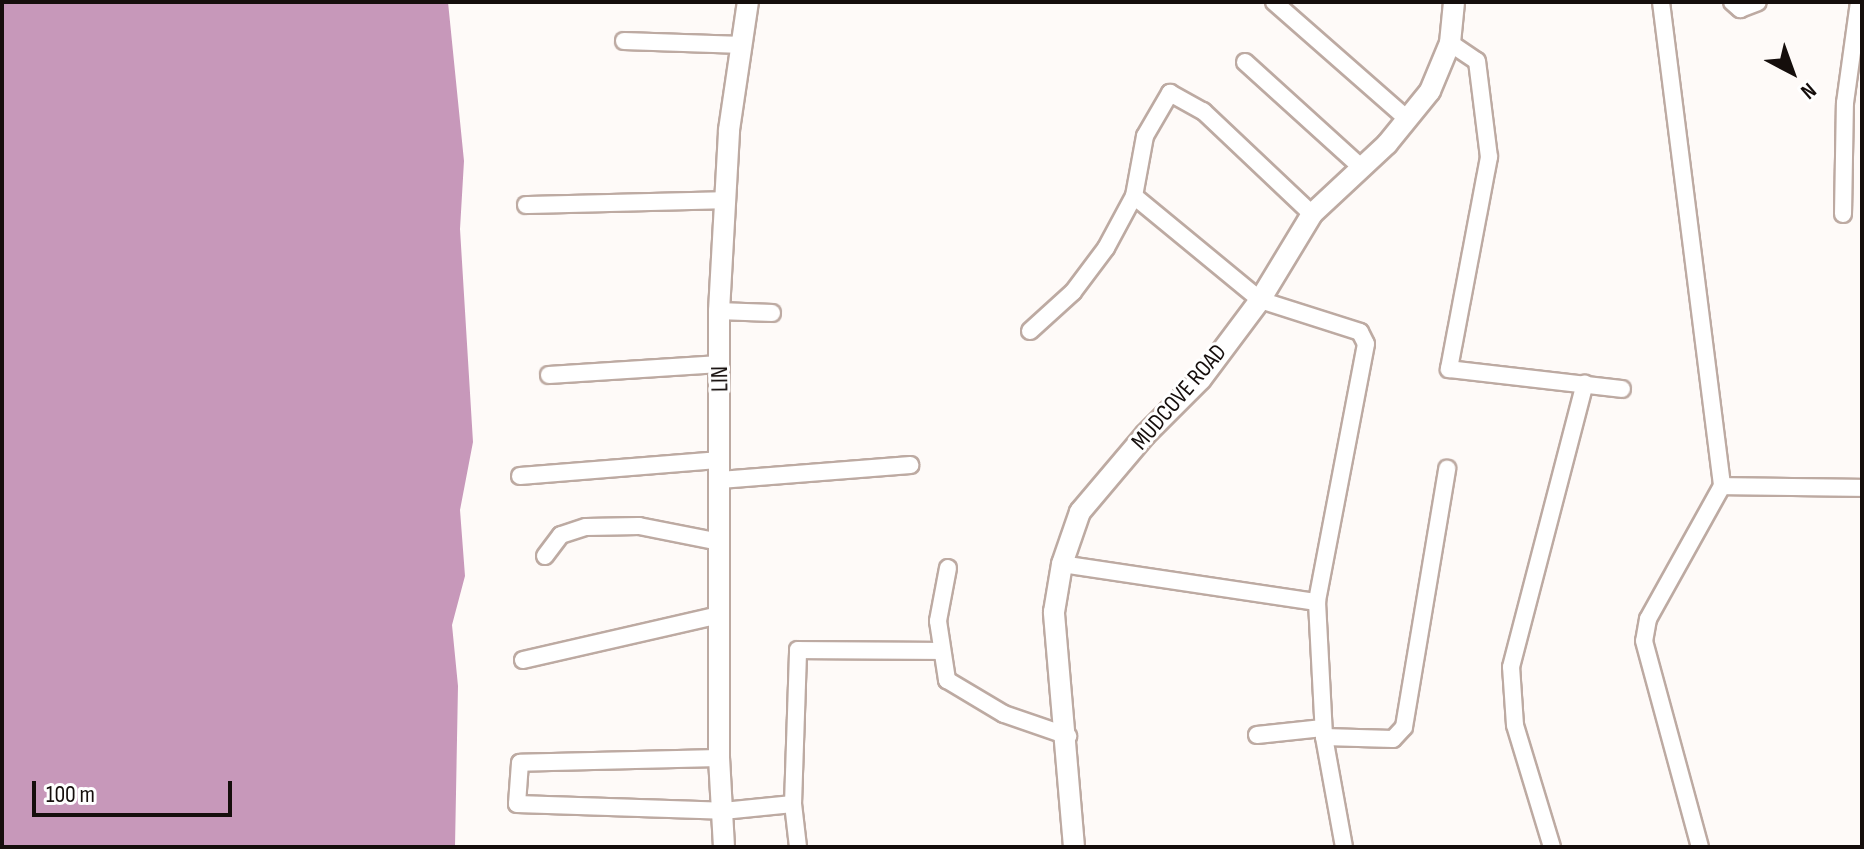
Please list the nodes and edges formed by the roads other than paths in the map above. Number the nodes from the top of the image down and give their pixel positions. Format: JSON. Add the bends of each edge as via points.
{"nodes":[{"id":1,"x":748,"y":2,"type":"edge"},
{"id":2,"x":1274,"y":2,"type":"edge"},
{"id":3,"x":1454,"y":2,"type":"edge"},
{"id":4,"x":1661,"y":2,"type":"edge"},
{"id":5,"x":1732,"y":2,"type":"edge"},
{"id":6,"x":1758,"y":2,"type":"edge"},
{"id":7,"x":1859,"y":2,"type":"edge"},
{"id":8,"x":1859,"y":36,"type":"edge"},
{"id":9,"x":624,"y":41,"type":"dead end"},
{"id":10,"x":1450,"y":43,"type":"junction"},
{"id":11,"x":743,"y":45,"type":"junction"},
{"id":12,"x":1245,"y":62,"type":"dead end"},
{"id":13,"x":1854,"y":104,"type":"edge"},
{"id":14,"x":1407,"y":119,"type":"junction"},
{"id":15,"x":1362,"y":168,"type":"junction"},
{"id":16,"x":1134,"y":196,"type":"junction"},
{"id":17,"x":724,"y":200,"type":"junction"},
{"id":18,"x":526,"y":205,"type":"dead end"},
{"id":19,"x":1312,"y":214,"type":"junction"},
{"id":20,"x":1843,"y":214,"type":"dead end"},
{"id":21,"x":1260,"y":300,"type":"junction"},
{"id":22,"x":719,"y":311,"type":"junction"},
{"id":23,"x":772,"y":313,"type":"dead end"},
{"id":24,"x":1030,"y":331,"type":"dead end"},
{"id":25,"x":720,"y":364,"type":"junction"},
{"id":26,"x":549,"y":375,"type":"dead end"},
{"id":27,"x":1585,"y":383,"type":"junction"},
{"id":28,"x":1622,"y":389,"type":"dead end"},
{"id":29,"x":910,"y":465,"type":"dead end"},
{"id":30,"x":1447,"y":469,"type":"dead end"},
{"id":31,"x":720,"y":470,"type":"junction"},
{"id":32,"x":520,"y":476,"type":"dead end"},
{"id":33,"x":1722,"y":486,"type":"junction"},
{"id":34,"x":1862,"y":488,"type":"edge"},
{"id":35,"x":720,"y":542,"type":"junction"},
{"id":36,"x":545,"y":556,"type":"dead end"},
{"id":37,"x":1062,"y":564,"type":"junction"},
{"id":38,"x":948,"y":568,"type":"dead end"},
{"id":39,"x":1317,"y":602,"type":"junction"},
{"id":40,"x":720,"y":615,"type":"junction"},
{"id":41,"x":941,"y":651,"type":"junction"},
{"id":42,"x":523,"y":660,"type":"dead end"},
{"id":43,"x":1324,"y":732,"type":"junction"},
{"id":44,"x":1257,"y":735,"type":"dead end"},
{"id":45,"x":1068,"y":736,"type":"junction"},
{"id":46,"x":719,"y":758,"type":"junction"},
{"id":47,"x":793,"y":804,"type":"junction"},
{"id":48,"x":723,"y":811,"type":"junction"},
{"id":49,"x":724,"y":847,"type":"edge"},
{"id":50,"x":798,"y":847,"type":"edge"},
{"id":51,"x":1074,"y":847,"type":"edge"},
{"id":52,"x":1344,"y":847,"type":"edge"},
{"id":53,"x":1552,"y":847,"type":"edge"},
{"id":54,"x":1700,"y":847,"type":"edge"}],
"edges":[{"from":1,"to":11,"type":"street","name":"LIN"},
{"from":2,"to":14,"type":"street"},
{"from":3,"to":10,"type":"street","name":"MUDCOVE ROAD"},
{"from":4,"to":33,"type":"street"},
{"from":5,"to":6,"type":"street","via":[[1740,9]]},
{"from":7,"to":8,"type":"street"},
{"from":8,"to":13,"type":"street"},
{"from":9,"to":11,"type":"street"},
{"from":10,"to":14,"type":"street","name":"MUDCOVE ROAD","via":[[1430,91]]},
{"from":10,"to":27,"type":"street","via":[[1477,61],[1489,157],[1449,369]]},
{"from":11,"to":17,"type":"street","name":"LIN"},
{"from":12,"to":15,"type":"street"},
{"from":13,"to":20,"type":"street"},
{"from":14,"to":15,"type":"street","name":"MUDCOVE ROAD"},
{"from":15,"to":19,"type":"street","name":"MUDCOVE ROAD"},
{"from":16,"to":19,"type":"street","via":[[1145,136],[1170,93],[1203,111]]},
{"from":16,"to":21,"type":"street"},
{"from":16,"to":24,"type":"street","via":[[1106,248],[1073,292]]},
{"from":17,"to":18,"type":"street"},
{"from":17,"to":22,"type":"street","name":"LIN"},
{"from":19,"to":21,"type":"street","name":"MUDCOVE ROAD"},
{"from":21,"to":37,"type":"street","name":"MUDCOVE ROAD","via":[[1201,379],[1080,512]]},
{"from":21,"to":39,"type":"street","via":[[1350,326],[1366,344]]},
{"from":22,"to":23,"type":"street"},
{"from":22,"to":25,"type":"street","name":"LIN"},
{"from":25,"to":26,"type":"street"},
{"from":25,"to":31,"type":"street","name":"LIN"},
{"from":27,"to":28,"type":"street"},
{"from":27,"to":53,"type":"street","via":[[1511,667],[1515,725]]},
{"from":29,"to":31,"type":"street"},
{"from":30,"to":43,"type":"street","via":[[1404,727],[1393,739]]},
{"from":31,"to":32,"type":"street"},
{"from":31,"to":35,"type":"street","name":"LIN"},
{"from":33,"to":34,"type":"street"},
{"from":33,"to":54,"type":"street","via":[[1648,619],[1644,641]]},
{"from":35,"to":36,"type":"street","via":[[639,526],[586,527],[561,535]]},
{"from":35,"to":40,"type":"street","name":"LIN"},
{"from":37,"to":39,"type":"street"},
{"from":37,"to":45,"type":"street","name":"MUDCOVE ROAD","via":[[1054,612]]},
{"from":38,"to":41,"type":"street","via":[[938,621]]},
{"from":39,"to":43,"type":"street"},
{"from":40,"to":42,"type":"street"},
{"from":40,"to":46,"type":"street","name":"LIN"},
{"from":41,"to":45,"type":"street","via":[[947,680],[1004,714]]},
{"from":41,"to":47,"type":"street","via":[[798,650]]},
{"from":43,"to":44,"type":"street"},
{"from":43,"to":52,"type":"street"},
{"from":45,"to":51,"type":"street","name":"MUDCOVE ROAD"},
{"from":46,"to":48,"type":"street","name":"LIN"},
{"from":46,"to":48,"type":"street","via":[[520,763],[517,804]]},
{"from":47,"to":48,"type":"street"},
{"from":47,"to":50,"type":"street"},
{"from":48,"to":49,"type":"street","name":"LIN"}]}
